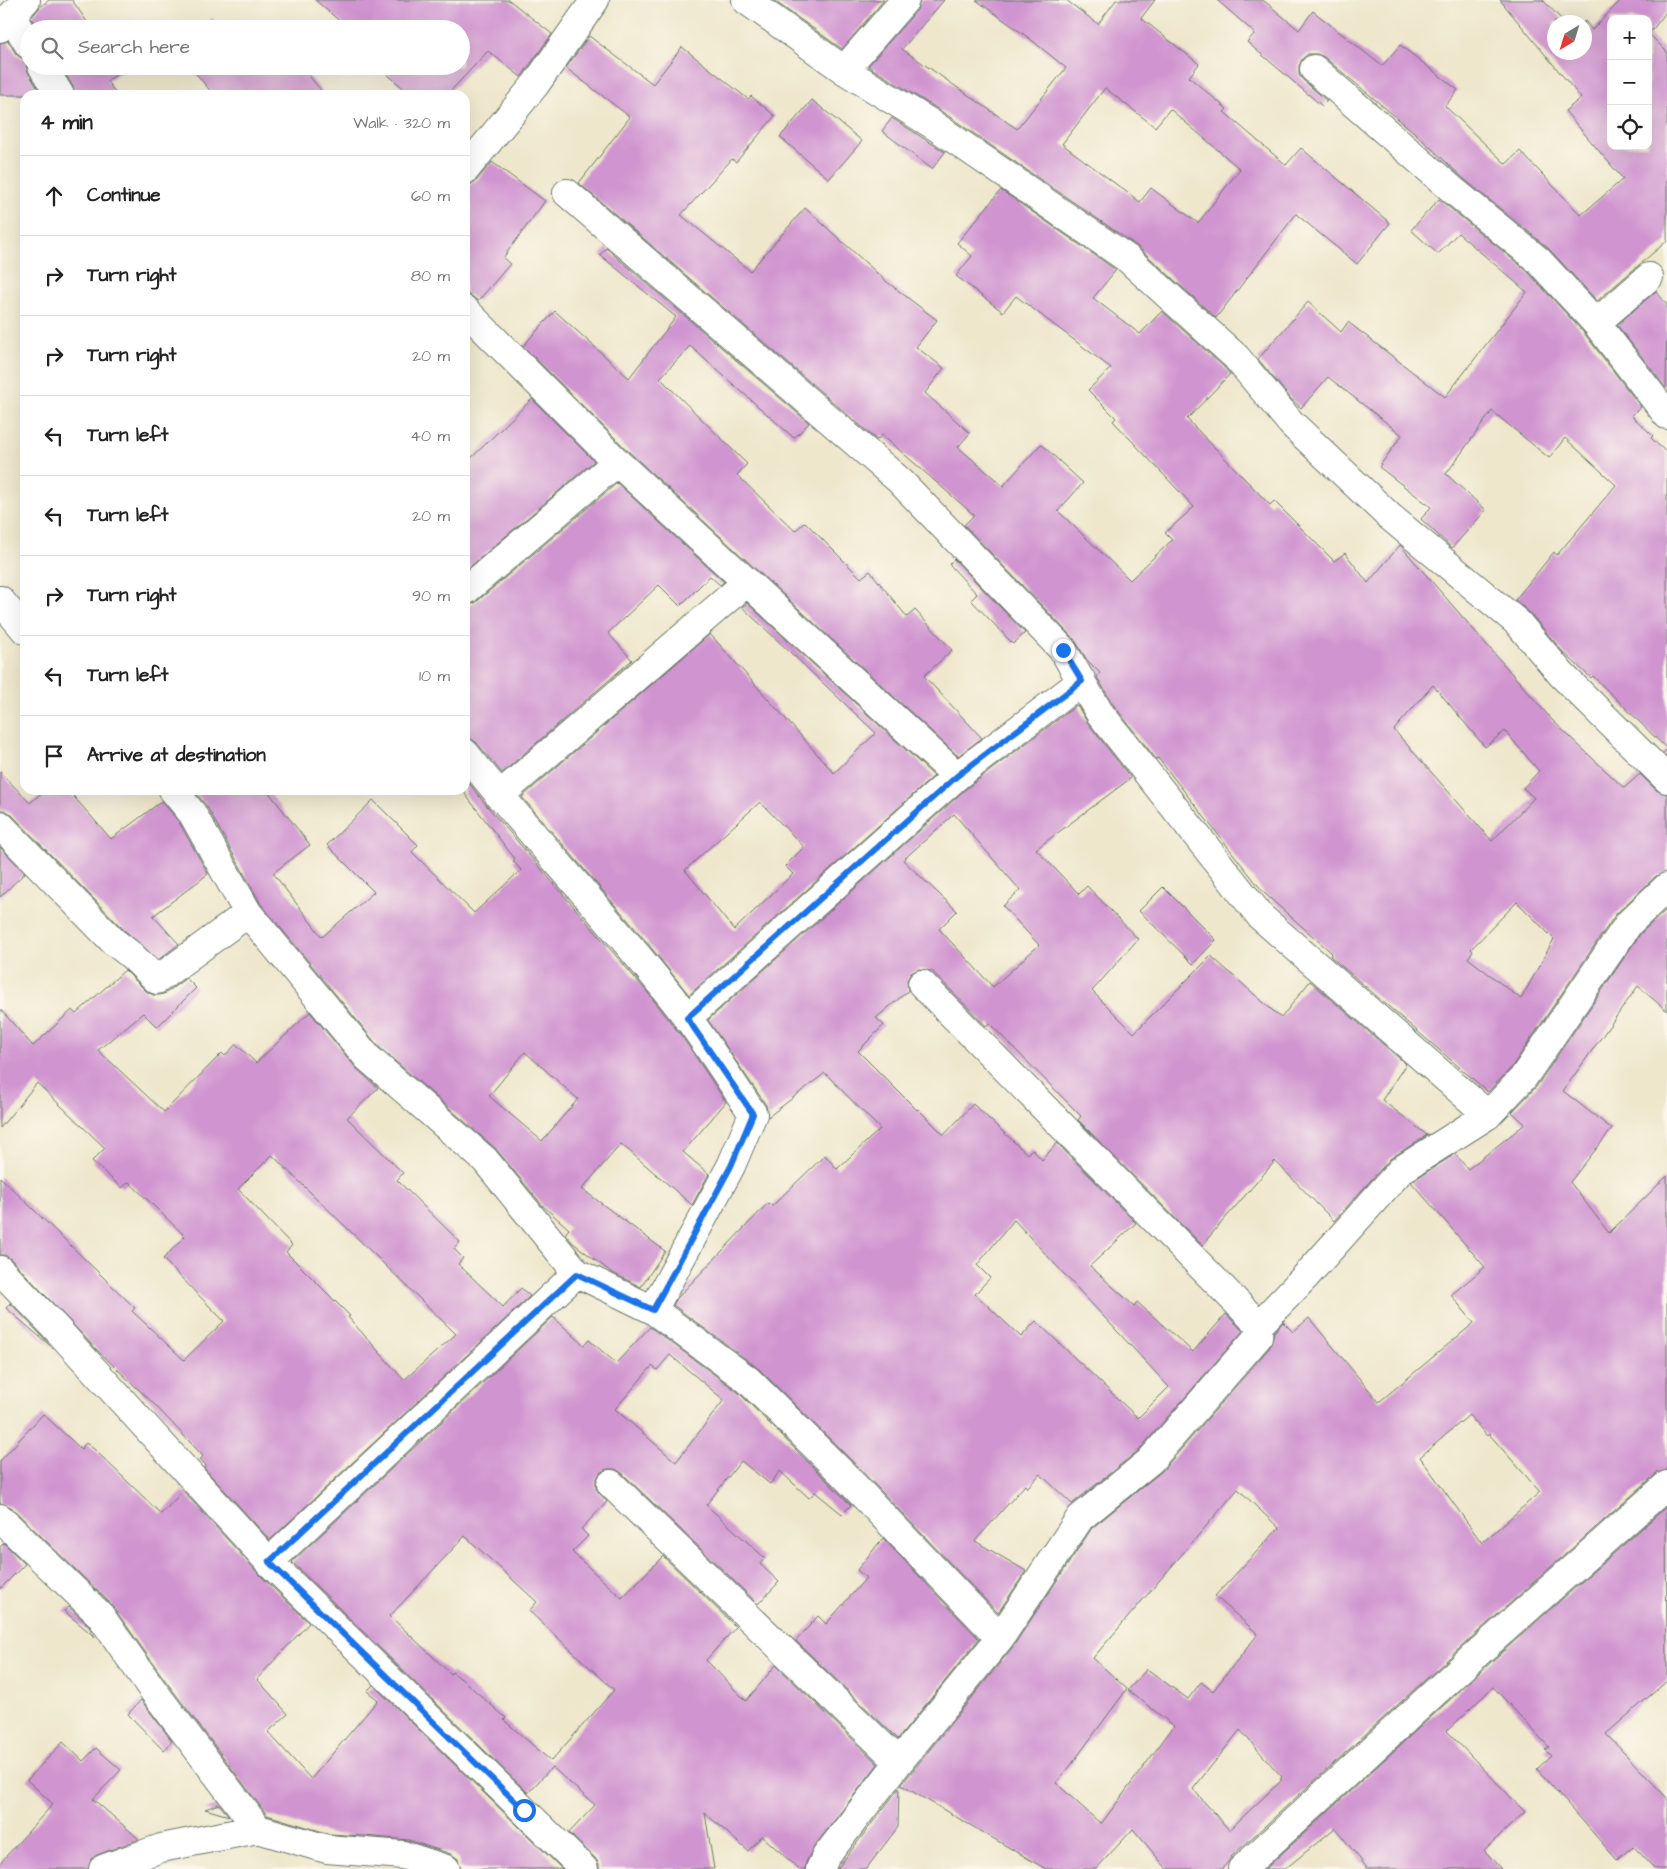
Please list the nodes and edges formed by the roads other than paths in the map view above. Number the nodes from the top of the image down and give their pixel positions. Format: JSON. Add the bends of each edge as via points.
{"nodes":[{"id":1,"x":595,"y":0,"type":"edge"},
{"id":2,"x":746,"y":0,"type":"edge"},
{"id":3,"x":905,"y":0,"type":"edge"},
{"id":4,"x":12,"y":15,"type":"edge"},
{"id":5,"x":20,"y":29,"type":"edge"},
{"id":6,"x":1314,"y":69,"type":"dead end"},
{"id":7,"x":844,"y":70,"type":"junction"},
{"id":8,"x":48,"y":75,"type":"edge"},
{"id":9,"x":57,"y":90,"type":"edge"},
{"id":10,"x":470,"y":164,"type":"edge"},
{"id":11,"x":567,"y":193,"type":"dead end"},
{"id":12,"x":1649,"y":277,"type":"dead end"},
{"id":13,"x":470,"y":315,"type":"edge"},
{"id":14,"x":1596,"y":323,"type":"junction"},
{"id":15,"x":1667,"y":415,"type":"edge"},
{"id":16,"x":617,"y":462,"type":"junction"},
{"id":17,"x":747,"y":582,"type":"junction"},
{"id":18,"x":470,"y":587,"type":"edge"},
{"id":19,"x":0,"y":600,"type":"edge"},
{"id":20,"x":20,"y":624,"type":"edge"},
{"id":21,"x":1082,"y":681,"type":"junction"},
{"id":22,"x":470,"y":760,"type":"edge"},
{"id":23,"x":957,"y":776,"type":"junction"},
{"id":24,"x":1667,"y":779,"type":"edge"},
{"id":25,"x":177,"y":795,"type":"edge"},
{"id":26,"x":499,"y":796,"type":"junction"},
{"id":27,"x":0,"y":825,"type":"edge"},
{"id":28,"x":1667,"y":887,"type":"edge"},
{"id":29,"x":248,"y":913,"type":"junction"},
{"id":30,"x":922,"y":984,"type":"dead end"},
{"id":31,"x":687,"y":1018,"type":"junction"},
{"id":32,"x":1488,"y":1115,"type":"junction"},
{"id":33,"x":0,"y":1270,"type":"edge"},
{"id":34,"x":577,"y":1274,"type":"junction"},
{"id":35,"x":653,"y":1310,"type":"junction"},
{"id":36,"x":1259,"y":1325,"type":"junction"},
{"id":37,"x":611,"y":1484,"type":"dead end"},
{"id":38,"x":1667,"y":1485,"type":"edge"},
{"id":39,"x":0,"y":1518,"type":"edge"},
{"id":40,"x":269,"y":1562,"type":"junction"},
{"id":41,"x":1000,"y":1638,"type":"junction"},
{"id":42,"x":899,"y":1762,"type":"junction"},
{"id":43,"x":258,"y":1829,"type":"junction"},
{"id":44,"x":103,"y":1869,"type":"edge"},
{"id":45,"x":446,"y":1869,"type":"edge"},
{"id":46,"x":584,"y":1869,"type":"edge"},
{"id":47,"x":820,"y":1869,"type":"edge"},
{"id":48,"x":1242,"y":1869,"type":"edge"}],
"edges":[{"from":1,"to":10,"type":"street","via":[[535,85]]},
{"from":2,"to":7,"type":"street"},
{"from":3,"to":7,"type":"street"},
{"from":4,"to":5,"type":"street"},
{"from":6,"to":14,"type":"street","via":[[1462,189],[1538,260]]},
{"from":7,"to":24,"type":"street","via":[[936,126],[1128,259],[1236,357],[1291,423],[1389,516],[1518,624],[1562,675]]},
{"from":8,"to":9,"type":"street"},
{"from":11,"to":21,"type":"street","via":[[900,481],[1063,650]]},
{"from":12,"to":14,"type":"street"},
{"from":13,"to":16,"type":"street"},
{"from":14,"to":15,"type":"street"},
{"from":16,"to":17,"type":"street"},
{"from":16,"to":18,"type":"street"},
{"from":17,"to":23,"type":"street"},
{"from":17,"to":26,"type":"street"},
{"from":19,"to":20,"type":"street"},
{"from":21,"to":23,"type":"street"},
{"from":21,"to":32,"type":"street","via":[[1099,712],[1261,917]]},
{"from":22,"to":26,"type":"street"},
{"from":23,"to":31,"type":"street"},
{"from":25,"to":29,"type":"street","via":[[192,813]]},
{"from":26,"to":31,"type":"street"},
{"from":27,"to":29,"type":"street","via":[[113,941],[157,980]]},
{"from":28,"to":32,"type":"street","via":[[1628,923],[1523,1078]]},
{"from":29,"to":34,"type":"street","via":[[368,1058],[485,1160]]},
{"from":30,"to":36,"type":"street"},
{"from":31,"to":35,"type":"street","via":[[753,1114],[731,1166]]},
{"from":32,"to":36,"type":"street","via":[[1401,1170]]},
{"from":33,"to":40,"type":"street"},
{"from":34,"to":35,"type":"street"},
{"from":34,"to":40,"type":"street"},
{"from":35,"to":41,"type":"street","via":[[748,1380]]},
{"from":36,"to":41,"type":"street","via":[[1258,1337],[1150,1461],[1080,1518]]},
{"from":37,"to":42,"type":"street"},
{"from":38,"to":48,"type":"street"},
{"from":39,"to":43,"type":"street","via":[[100,1615]]},
{"from":40,"to":46,"type":"street"},
{"from":41,"to":42,"type":"street"},
{"from":42,"to":47,"type":"street","via":[[826,1856]]},
{"from":43,"to":44,"type":"street","via":[[161,1848]]},
{"from":43,"to":45,"type":"street","via":[[327,1849],[403,1854]]}]}
